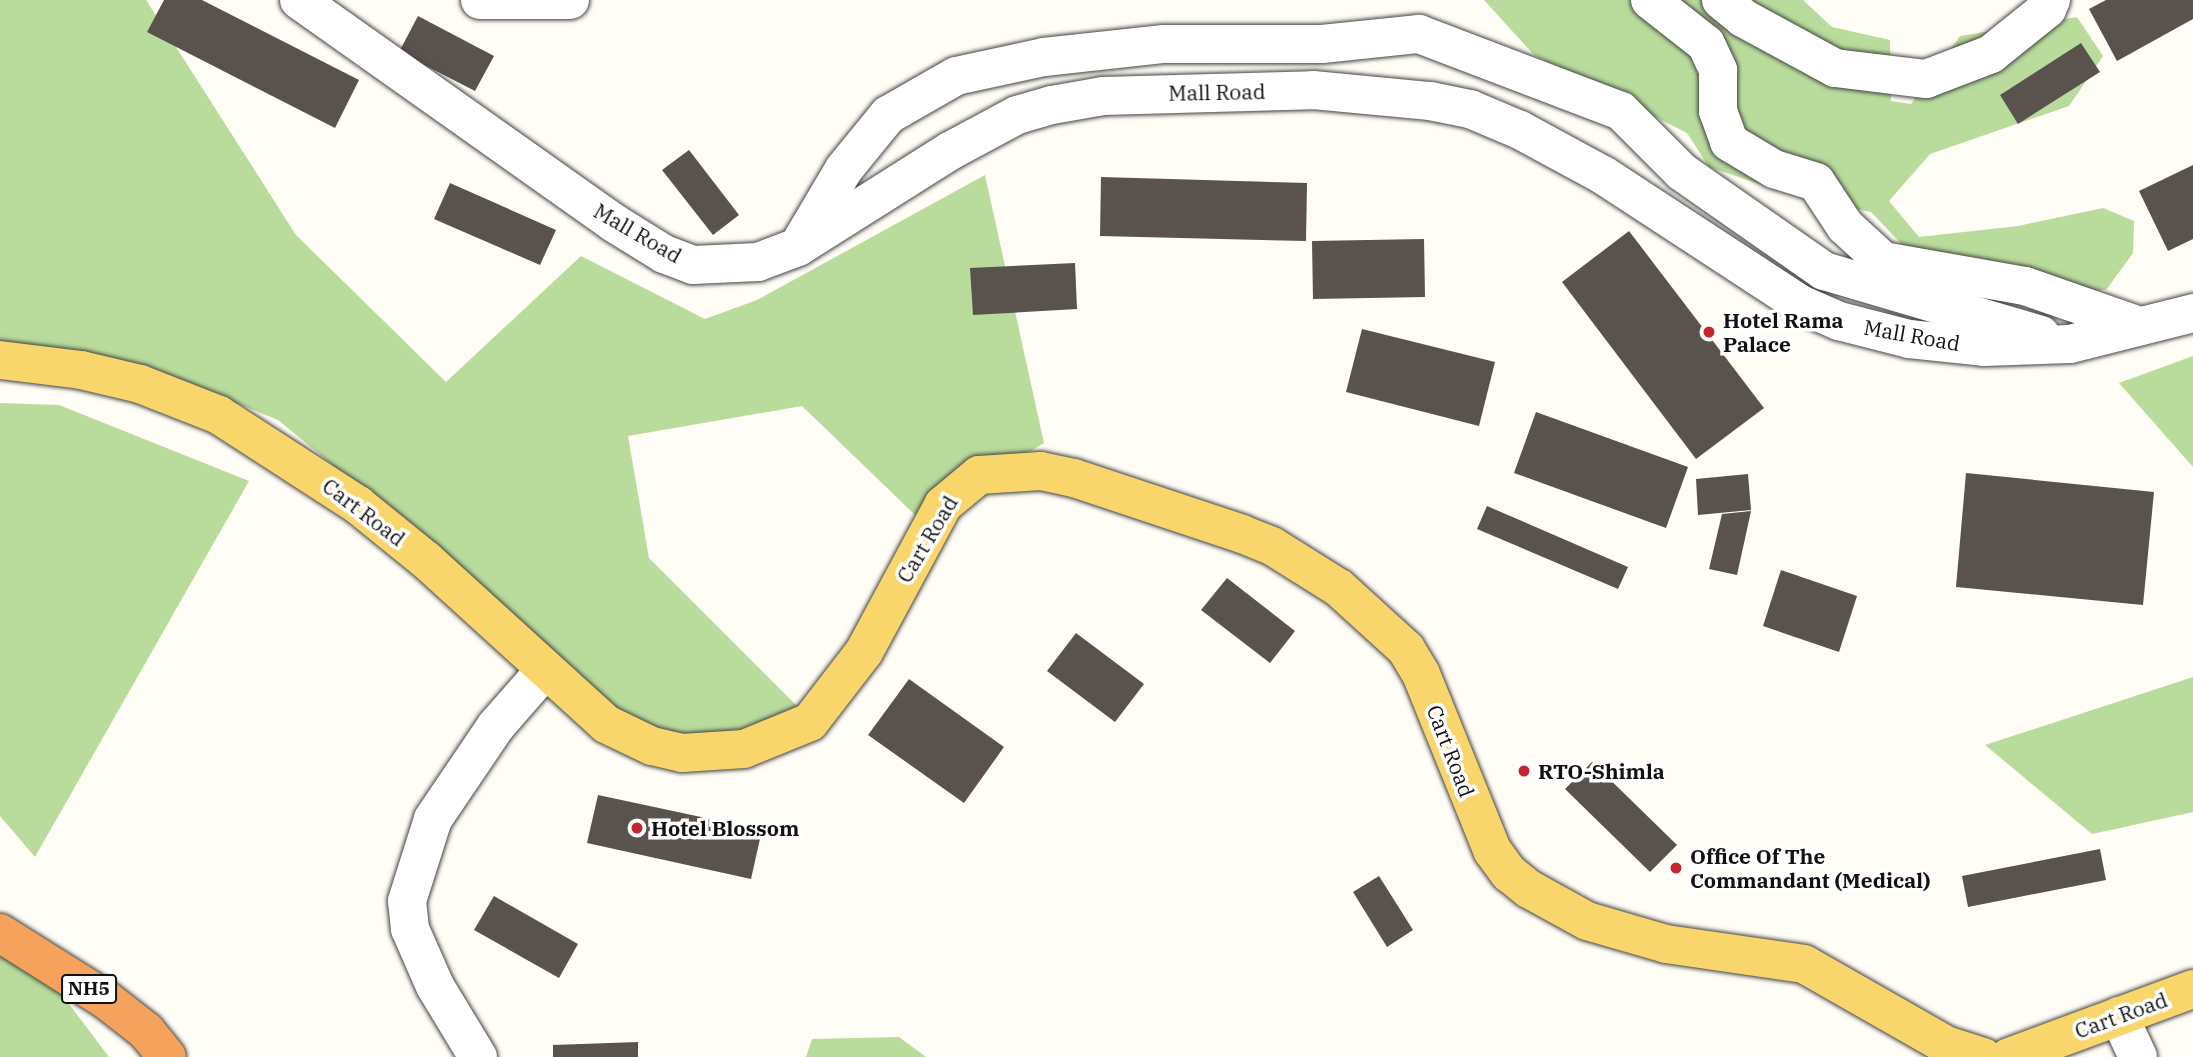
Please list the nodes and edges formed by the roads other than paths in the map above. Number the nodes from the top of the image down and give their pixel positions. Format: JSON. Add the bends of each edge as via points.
{"nodes":[{"id":1,"x":299,"y":0,"type":"edge"},
{"id":2,"x":480,"y":0,"type":"edge"},
{"id":3,"x":570,"y":0,"type":"edge"},
{"id":4,"x":1650,"y":0,"type":"edge"},
{"id":5,"x":1721,"y":0,"type":"edge"},
{"id":6,"x":2051,"y":0,"type":"edge"},
{"id":7,"x":798,"y":247,"type":"junction"},
{"id":8,"x":2193,"y":313,"type":"edge"},
{"id":9,"x":2140,"y":327,"type":"junction"},
{"id":10,"x":2070,"y":344,"type":"junction"},
{"id":11,"x":0,"y":360,"type":"edge"},
{"id":12,"x":545,"y":670,"type":"junction"},
{"id":13,"x":0,"y":933,"type":"edge"},
{"id":14,"x":2193,"y":989,"type":"edge"},
{"id":15,"x":2119,"y":1016,"type":"junction"},
{"id":16,"x":167,"y":1057,"type":"edge"},
{"id":17,"x":478,"y":1057,"type":"edge"},
{"id":18,"x":1984,"y":1057,"type":"edge"},
{"id":19,"x":2009,"y":1057,"type":"edge"},
{"id":20,"x":2138,"y":1057,"type":"edge"}],
"edges":[{"from":1,"to":7,"type":"street","name":"Mall Road","via":[[664,254],[694,265],[729,266],[758,262]]},
{"from":2,"to":3,"type":"street"},
{"from":4,"to":9,"type":"street","via":[[1706,44],[1717,70],[1718,111],[1729,142],[1773,169],[1816,182],[1845,226],[1883,261],[2025,286]]},
{"from":5,"to":6,"type":"street","via":[[1744,18],[1835,68],[1926,79],[1991,54],[2047,9]]},
{"from":7,"to":10,"type":"street","name":"Mall Road","via":[[950,151],[1017,115],[1040,108],[1103,96],[1314,90],[1430,101],[1470,109],[1520,130],[1603,175],[1800,304],[1839,321],[1909,339],[1984,347]]},
{"from":7,"to":10,"type":"street","via":[[844,169],[888,115],[956,76],[1044,57],[1164,44],[1322,44],[1419,34],[1621,111],[1682,172],[1824,271]]},
{"from":8,"to":9,"type":"street","name":"Mall Road"},
{"from":9,"to":10,"type":"street","name":"Mall Road"},
{"from":11,"to":12,"type":"main road","name":"Cart Road","via":[[81,370],[140,384],[219,415],[358,505]]},
{"from":12,"to":17,"type":"street","via":[[496,726],[444,800],[424,839],[407,901],[410,929],[435,986]]},
{"from":12,"to":18,"type":"main road","name":"Cart Road","via":[[606,724],[652,746],[682,753],[719,753],[756,745],[810,722],[838,688],[864,652],[954,492],[989,473],[1041,471],[1074,478],[1272,546],[1339,588],[1383,624],[1421,674],[1492,850],[1529,889],[1587,921],[1667,944],[1804,964],[1947,1045]]},
{"from":13,"to":16,"type":"highway","number":"NH5","via":[[105,999],[146,1031]]},
{"from":14,"to":15,"type":"main road","name":"Cart Road"},
{"from":15,"to":19,"type":"main road","name":"Cart Road"},
{"from":15,"to":20,"type":"street"}]}
